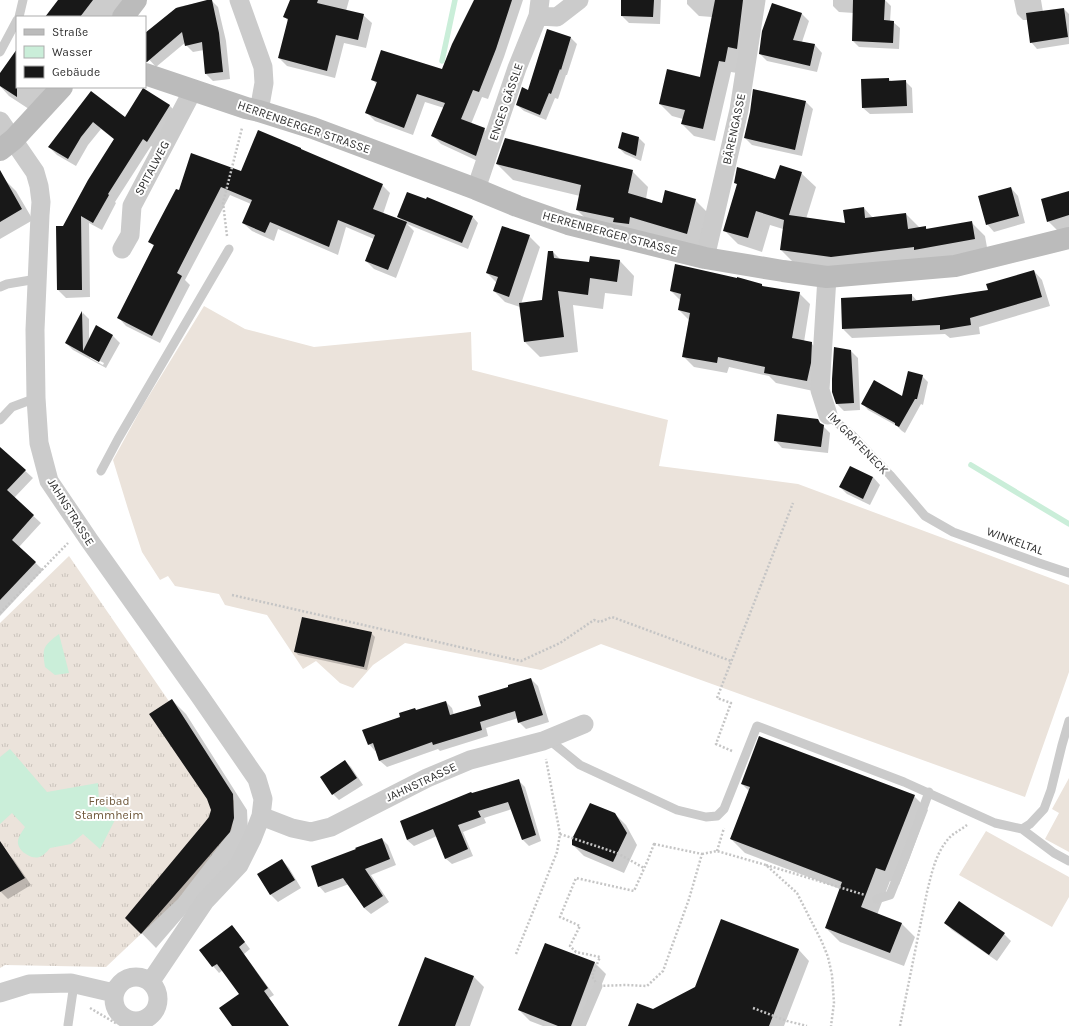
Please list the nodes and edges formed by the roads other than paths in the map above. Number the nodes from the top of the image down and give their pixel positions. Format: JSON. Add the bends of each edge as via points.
{"nodes":[{"id":1,"x":23,"y":0,"type":"edge"},
{"id":2,"x":136,"y":0,"type":"edge"},
{"id":3,"x":239,"y":0,"type":"edge"},
{"id":4,"x":579,"y":0,"type":"edge"},
{"id":5,"x":756,"y":0,"type":"edge"},
{"id":6,"x":539,"y":8,"type":"edge"},
{"id":7,"x":19,"y":16,"type":"edge"},
{"id":8,"x":124,"y":16,"type":"edge"},
{"id":9,"x":16,"y":22,"type":"edge"},
{"id":10,"x":0,"y":52,"type":"edge"},
{"id":11,"x":146,"y":74,"type":"edge"},
{"id":12,"x":61,"y":88,"type":"edge"},
{"id":13,"x":193,"y":90,"type":"junction"},
{"id":14,"x":252,"y":109,"type":"junction"},
{"id":15,"x":0,"y":121,"type":"edge"},
{"id":16,"x":7,"y":145,"type":"edge"},
{"id":17,"x":476,"y":190,"type":"junction"},
{"id":18,"x":1069,"y":238,"type":"edge"},
{"id":19,"x":122,"y":249,"type":"dead end"},
{"id":20,"x":229,"y":249,"type":"road end"},
{"id":21,"x":706,"y":258,"type":"junction"},
{"id":22,"x":827,"y":277,"type":"junction"},
{"id":23,"x":37,"y":279,"type":"junction"},
{"id":24,"x":0,"y":287,"type":"edge"},
{"id":25,"x":36,"y":398,"type":"junction"},
{"id":26,"x":828,"y":415,"type":"joint"},
{"id":27,"x":0,"y":420,"type":"edge"},
{"id":28,"x":101,"y":471,"type":"dead end"},
{"id":29,"x":953,"y":532,"type":"joint"},
{"id":30,"x":1069,"y":573,"type":"edge"},
{"id":31,"x":1069,"y":721,"type":"edge"},
{"id":32,"x":584,"y":724,"type":"dead end"},
{"id":33,"x":545,"y":740,"type":"junction"},
{"id":34,"x":929,"y":792,"type":"junction"},
{"id":35,"x":261,"y":816,"type":"junction"},
{"id":36,"x":1022,"y":829,"type":"junction"},
{"id":37,"x":1069,"y":861,"type":"edge"},
{"id":38,"x":877,"y":899,"type":"road end"},
{"id":39,"x":151,"y":981,"type":"junction"},
{"id":40,"x":74,"y":984,"type":"junction"},
{"id":41,"x":598,"y":986,"type":"road end"},
{"id":42,"x":114,"y":993,"type":"junction"},
{"id":43,"x":0,"y":994,"type":"edge"},
{"id":44,"x":158,"y":1020,"type":"edge"},
{"id":45,"x":120,"y":1022,"type":"edge"},
{"id":46,"x":68,"y":1025,"type":"edge"},
{"id":47,"x":581,"y":1026,"type":"edge"}],
"edges":[{"from":1,"to":7,"type":"lane"},
{"from":2,"to":8,"type":"street"},
{"from":3,"to":14,"type":"street","via":[[263,68],[264,83]]},
{"from":4,"to":6,"type":"street","name":"ENGES GÄSSLE","via":[[558,17]]},
{"from":5,"to":21,"type":"street","name":"BÄRENGASSE","via":[[739,110]]},
{"from":6,"to":17,"type":"street","name":"ENGES GÄSSLE"},
{"from":9,"to":10,"type":"lane"},
{"from":11,"to":13,"type":"street","name":"HERRENBERGER STRASSE"},
{"from":12,"to":16,"type":"street"},
{"from":13,"to":14,"type":"street","name":"HERRENBERGER STRASSE"},
{"from":13,"to":19,"type":"street","name":"SPITALWEG","via":[[132,206],[130,235]]},
{"from":14,"to":17,"type":"street","name":"HERRENBERGER STRASSE","via":[[313,128]]},
{"from":15,"to":16,"type":"street","name":"JAHNSTRASSE"},
{"from":16,"to":23,"type":"street","name":"JAHNSTRASSE","via":[[35,172],[39,186]]},
{"from":17,"to":21,"type":"street","name":"HERRENBERGER STRASSE","via":[[568,224]]},
{"from":18,"to":22,"type":"street","name":"HERRENBERGER STRASSE","via":[[955,266]]},
{"from":20,"to":28,"type":"lane"},
{"from":21,"to":22,"type":"street","name":"HERRENBERGER STRASSE"},
{"from":22,"to":26,"type":"street","name":"IM GRAFENECK","via":[[820,390]]},
{"from":23,"to":24,"type":"lane"},
{"from":23,"to":25,"type":"street","name":"JAHNSTRASSE"},
{"from":25,"to":27,"type":"lane","via":[[12,407]]},
{"from":25,"to":35,"type":"street","name":"JAHNSTRASSE","via":[[39,443],[49,481],[257,779],[263,800]]},
{"from":26,"to":29,"type":"lane","name":"IM GRAFENECK","via":[[853,436],[925,516]]},
{"from":29,"to":30,"type":"lane","name":"WINKELTAL"},
{"from":31,"to":36,"type":"lane","via":[[1044,809]]},
{"from":32,"to":33,"type":"street","name":"JAHNSTRASSE"},
{"from":33,"to":34,"type":"lane","via":[[580,765],[677,810],[706,818],[717,816],[724,809],[756,726]]},
{"from":33,"to":35,"type":"street","name":"JAHNSTRASSE","via":[[470,760],[427,778],[331,827],[311,832]]},
{"from":34,"to":36,"type":"lane","via":[[995,823]]},
{"from":34,"to":38,"type":"lane","via":[[890,895]]},
{"from":35,"to":39,"type":"street","name":"JAHNSTRASSE","via":[[239,865],[205,901]]},
{"from":36,"to":37,"type":"lane"},
{"from":39,"to":42,"type":"street","via":[[137,976],[129,977]]},
{"from":39,"to":44,"type":"street","via":[[158,994]]},
{"from":40,"to":42,"type":"street"},
{"from":40,"to":43,"type":"street","via":[[29,984]]},
{"from":40,"to":46,"type":"lane"},
{"from":41,"to":47,"type":"lane"},
{"from":42,"to":45,"type":"street","via":[[113,1000]]},
{"from":44,"to":45,"type":"street"}]}
